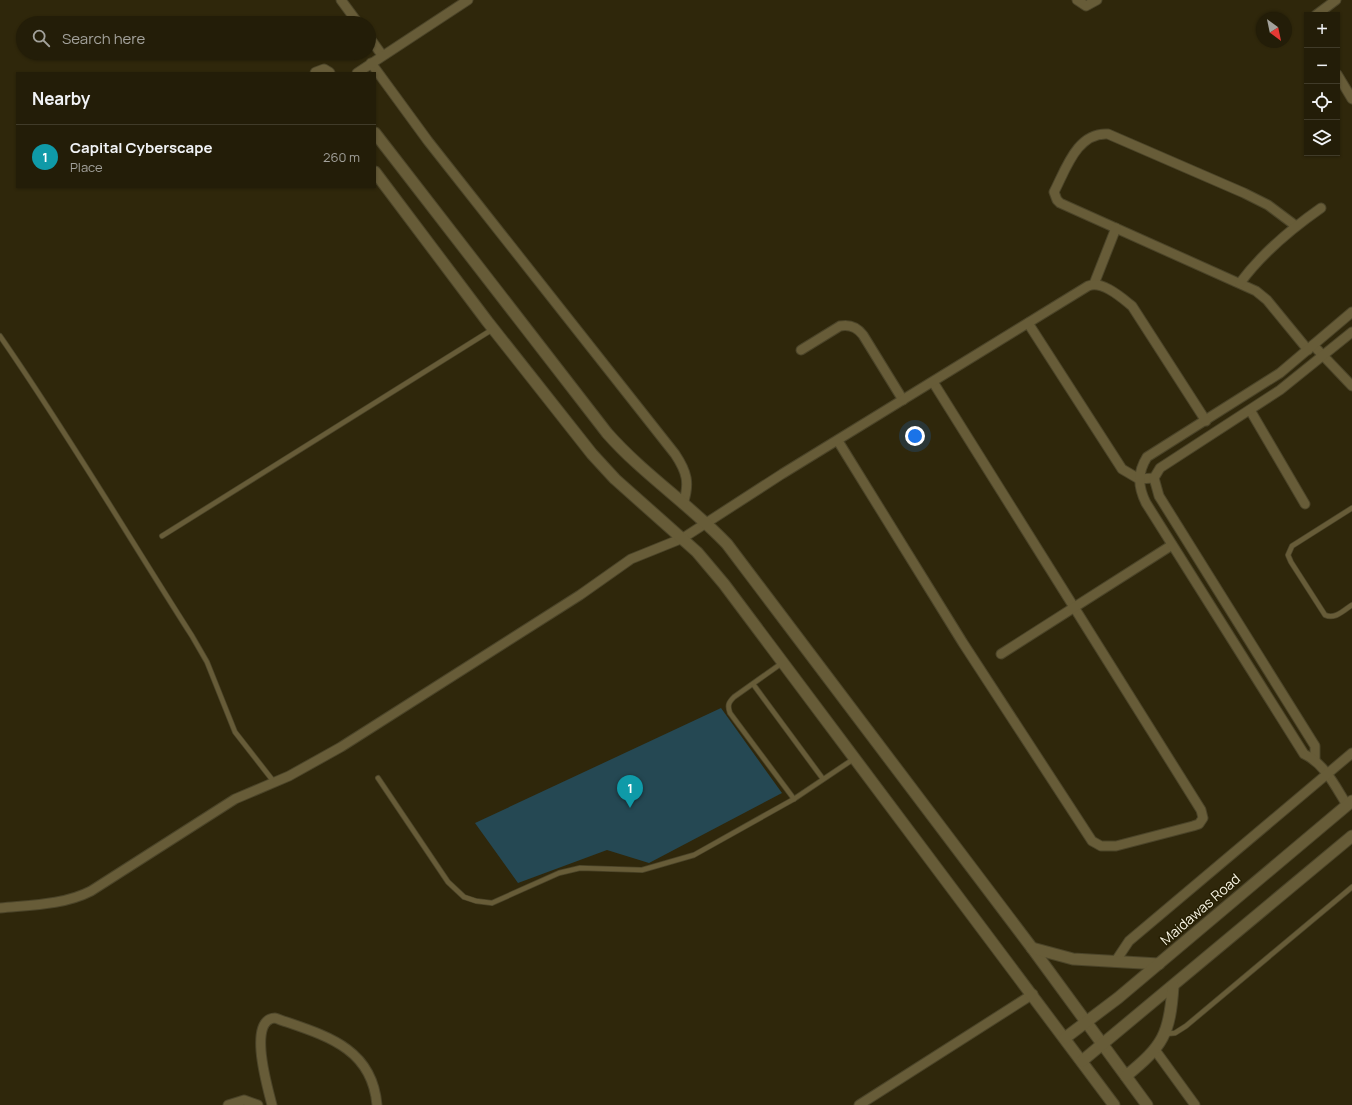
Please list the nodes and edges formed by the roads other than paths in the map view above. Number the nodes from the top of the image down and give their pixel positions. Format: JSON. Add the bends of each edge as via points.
{"nodes":[{"id":1,"x":341,"y":0,"type":"edge"},
{"id":2,"x":468,"y":0,"type":"edge"},
{"id":3,"x":1077,"y":0,"type":"edge"},
{"id":4,"x":1097,"y":0,"type":"edge"},
{"id":5,"x":1336,"y":0,"type":"edge"},
{"id":6,"x":1320,"y":12,"type":"edge"},
{"id":7,"x":353,"y":16,"type":"edge"},
{"id":8,"x":376,"y":47,"type":"edge"},
{"id":9,"x":382,"y":55,"type":"junction"},
{"id":10,"x":376,"y":59,"type":"edge"},
{"id":11,"x":375,"y":60,"type":"edge"},
{"id":12,"x":371,"y":63,"type":"junction"},
{"id":13,"x":358,"y":72,"type":"edge"},
{"id":14,"x":1340,"y":79,"type":"edge"},
{"id":15,"x":1352,"y":99,"type":"edge"},
{"id":16,"x":376,"y":134,"type":"edge"},
{"id":17,"x":376,"y":173,"type":"edge"},
{"id":18,"x":1321,"y":208,"type":"dead end"},
{"id":19,"x":1296,"y":226,"type":"junction"},
{"id":20,"x":1116,"y":228,"type":"junction"},
{"id":21,"x":1240,"y":283,"type":"junction"},
{"id":22,"x":1094,"y":284,"type":"junction"},
{"id":23,"x":1352,"y":312,"type":"edge"},
{"id":24,"x":1028,"y":323,"type":"junction"},
{"id":25,"x":493,"y":329,"type":"junction"},
{"id":26,"x":1352,"y":332,"type":"edge"},
{"id":27,"x":0,"y":336,"type":"edge"},
{"id":28,"x":1311,"y":348,"type":"junction"},
{"id":29,"x":801,"y":350,"type":"dead end"},
{"id":30,"x":1324,"y":356,"type":"junction"},
{"id":31,"x":933,"y":382,"type":"junction"},
{"id":32,"x":1352,"y":386,"type":"edge"},
{"id":33,"x":903,"y":400,"type":"junction"},
{"id":34,"x":1250,"y":410,"type":"junction"},
{"id":35,"x":1206,"y":421,"type":"junction"},
{"id":36,"x":838,"y":441,"type":"junction"},
{"id":37,"x":1154,"y":478,"type":"junction"},
{"id":38,"x":1139,"y":479,"type":"junction"},
{"id":39,"x":683,"y":504,"type":"junction"},
{"id":40,"x":1305,"y":504,"type":"dead end"},
{"id":41,"x":1352,"y":508,"type":"edge"},
{"id":42,"x":707,"y":524,"type":"junction"},
{"id":43,"x":162,"y":536,"type":"dead end"},
{"id":44,"x":682,"y":538,"type":"junction"},
{"id":45,"x":1172,"y":545,"type":"junction"},
{"id":46,"x":1352,"y":604,"type":"edge"},
{"id":47,"x":1075,"y":608,"type":"junction"},
{"id":48,"x":1001,"y":654,"type":"dead end"},
{"id":49,"x":784,"y":663,"type":"junction"},
{"id":50,"x":753,"y":684,"type":"junction"},
{"id":51,"x":1352,"y":753,"type":"edge"},
{"id":52,"x":855,"y":758,"type":"junction"},
{"id":53,"x":1315,"y":759,"type":"junction"},
{"id":54,"x":1328,"y":774,"type":"junction"},
{"id":55,"x":378,"y":778,"type":"dead end"},
{"id":56,"x":823,"y":779,"type":"junction"},
{"id":57,"x":274,"y":782,"type":"junction"},
{"id":58,"x":794,"y":799,"type":"junction"},
{"id":59,"x":1350,"y":803,"type":"edge"},
{"id":60,"x":1352,"y":836,"type":"edge"},
{"id":61,"x":1352,"y":887,"type":"edge"},
{"id":62,"x":0,"y":908,"type":"edge"},
{"id":63,"x":1032,"y":948,"type":"junction"},
{"id":64,"x":1115,"y":962,"type":"junction"},
{"id":65,"x":1159,"y":964,"type":"junction"},
{"id":66,"x":1173,"y":986,"type":"junction"},
{"id":67,"x":1033,"y":994,"type":"junction"},
{"id":68,"x":1087,"y":1022,"type":"junction"},
{"id":69,"x":1165,"y":1034,"type":"junction"},
{"id":70,"x":1065,"y":1038,"type":"junction"},
{"id":71,"x":1103,"y":1045,"type":"junction"},
{"id":72,"x":1155,"y":1050,"type":"junction"},
{"id":73,"x":1082,"y":1061,"type":"junction"},
{"id":74,"x":1126,"y":1076,"type":"junction"},
{"id":75,"x":228,"y":1105,"type":"edge"},
{"id":76,"x":258,"y":1105,"type":"edge"},
{"id":77,"x":272,"y":1105,"type":"edge"},
{"id":78,"x":377,"y":1105,"type":"edge"},
{"id":79,"x":859,"y":1105,"type":"edge"},
{"id":80,"x":1114,"y":1105,"type":"edge"},
{"id":81,"x":1147,"y":1105,"type":"edge"},
{"id":82,"x":1195,"y":1105,"type":"edge"}],
"edges":[{"from":1,"to":7,"type":"street"},
{"from":2,"to":9,"type":"street"},
{"from":3,"to":4,"type":"street","via":[[1086,6]]},
{"from":5,"to":6,"type":"street"},
{"from":8,"to":9,"type":"street"},
{"from":9,"to":10,"type":"street"},
{"from":11,"to":12,"type":"street"},
{"from":12,"to":13,"type":"street"},
{"from":12,"to":39,"type":"street","via":[[428,141],[675,454],[686,474],[688,484]]},
{"from":14,"to":15,"type":"street"},
{"from":16,"to":39,"type":"street","via":[[607,433]]},
{"from":17,"to":25,"type":"street"},
{"from":18,"to":19,"type":"street"},
{"from":19,"to":20,"type":"street","via":[[1268,205],[1244,193],[1118,138],[1101,134],[1087,140],[1075,150],[1054,192],[1060,203]]},
{"from":19,"to":21,"type":"street","via":[[1266,253]]},
{"from":20,"to":21,"type":"street"},
{"from":20,"to":22,"type":"street"},
{"from":21,"to":28,"type":"street","via":[[1267,300]]},
{"from":22,"to":24,"type":"street"},
{"from":22,"to":35,"type":"street","via":[[1121,297],[1138,314]]},
{"from":23,"to":28,"type":"street"},
{"from":24,"to":31,"type":"street"},
{"from":24,"to":38,"type":"street","via":[[1118,463]]},
{"from":25,"to":43,"type":"lane"},
{"from":25,"to":44,"type":"street","via":[[604,468]]},
{"from":26,"to":30,"type":"street"},
{"from":27,"to":57,"type":"lane","via":[[43,398],[192,636],[236,732]]},
{"from":28,"to":30,"type":"street"},
{"from":28,"to":35,"type":"street","via":[[1280,373]]},
{"from":29,"to":33,"type":"street","via":[[840,326],[854,327],[863,335]]},
{"from":30,"to":32,"type":"street"},
{"from":30,"to":34,"type":"street"},
{"from":31,"to":33,"type":"street"},
{"from":31,"to":47,"type":"street"},
{"from":33,"to":36,"type":"street"},
{"from":34,"to":37,"type":"street","via":[[1172,459],[1160,468]]},
{"from":34,"to":40,"type":"street"},
{"from":35,"to":38,"type":"street","via":[[1147,457]]},
{"from":36,"to":42,"type":"street"},
{"from":36,"to":47,"type":"street","via":[[963,643],[1092,841],[1101,846],[1112,846],[1199,824],[1203,818],[1201,810]]},
{"from":37,"to":38,"type":"street"},
{"from":37,"to":53,"type":"street","via":[[1159,496],[1315,746]]},
{"from":38,"to":45,"type":"street","via":[[1146,503]]},
{"from":39,"to":42,"type":"street"},
{"from":41,"to":46,"type":"lane","via":[[1292,546],[1288,555],[1325,615],[1336,616]]},
{"from":42,"to":44,"type":"street"},
{"from":42,"to":63,"type":"street","via":[[736,556]]},
{"from":44,"to":49,"type":"street","via":[[724,584]]},
{"from":44,"to":57,"type":"street","via":[[631,559],[580,595],[341,747],[309,766]]},
{"from":45,"to":47,"type":"street"},
{"from":45,"to":53,"type":"street","via":[[1304,754]]},
{"from":47,"to":48,"type":"street"},
{"from":49,"to":50,"type":"lane"},
{"from":49,"to":52,"type":"street"},
{"from":50,"to":56,"type":"lane"},
{"from":50,"to":58,"type":"lane","via":[[729,702],[730,713]]},
{"from":51,"to":54,"type":"street"},
{"from":52,"to":56,"type":"lane"},
{"from":52,"to":67,"type":"street"},
{"from":53,"to":54,"type":"street"},
{"from":54,"to":59,"type":"street"},
{"from":54,"to":64,"type":"street","via":[[1129,941]]},
{"from":55,"to":58,"type":"lane","via":[[448,882],[464,897],[492,903],[559,873],[580,868],[642,870],[694,855]]},
{"from":56,"to":58,"type":"lane"},
{"from":57,"to":62,"type":"street","via":[[235,799],[85,894],[62,901]]},
{"from":59,"to":65,"type":"street","name":"Maidawas Road"},
{"from":60,"to":66,"type":"street"},
{"from":61,"to":69,"type":"lane","via":[[1186,1026]]},
{"from":63,"to":64,"type":"street","via":[[1073,959]]},
{"from":63,"to":68,"type":"street"},
{"from":64,"to":65,"type":"street"},
{"from":65,"to":68,"type":"street","name":"Maidawas Road"},
{"from":66,"to":69,"type":"street","via":[[1171,1011]]},
{"from":66,"to":71,"type":"street"},
{"from":67,"to":70,"type":"street"},
{"from":67,"to":79,"type":"street"},
{"from":68,"to":70,"type":"street","name":"Maidawas Road"},
{"from":68,"to":71,"type":"street"},
{"from":69,"to":72,"type":"street"},
{"from":70,"to":73,"type":"street"},
{"from":71,"to":73,"type":"street"},
{"from":71,"to":74,"type":"street"},
{"from":72,"to":74,"type":"street"},
{"from":72,"to":82,"type":"street"},
{"from":73,"to":80,"type":"street"},
{"from":74,"to":81,"type":"street"},
{"from":75,"to":76,"type":"street","via":[[244,1100]]},
{"from":77,"to":78,"type":"street","via":[[261,1048],[262,1028],[269,1018],[275,1018],[346,1047],[369,1073]]}]}
